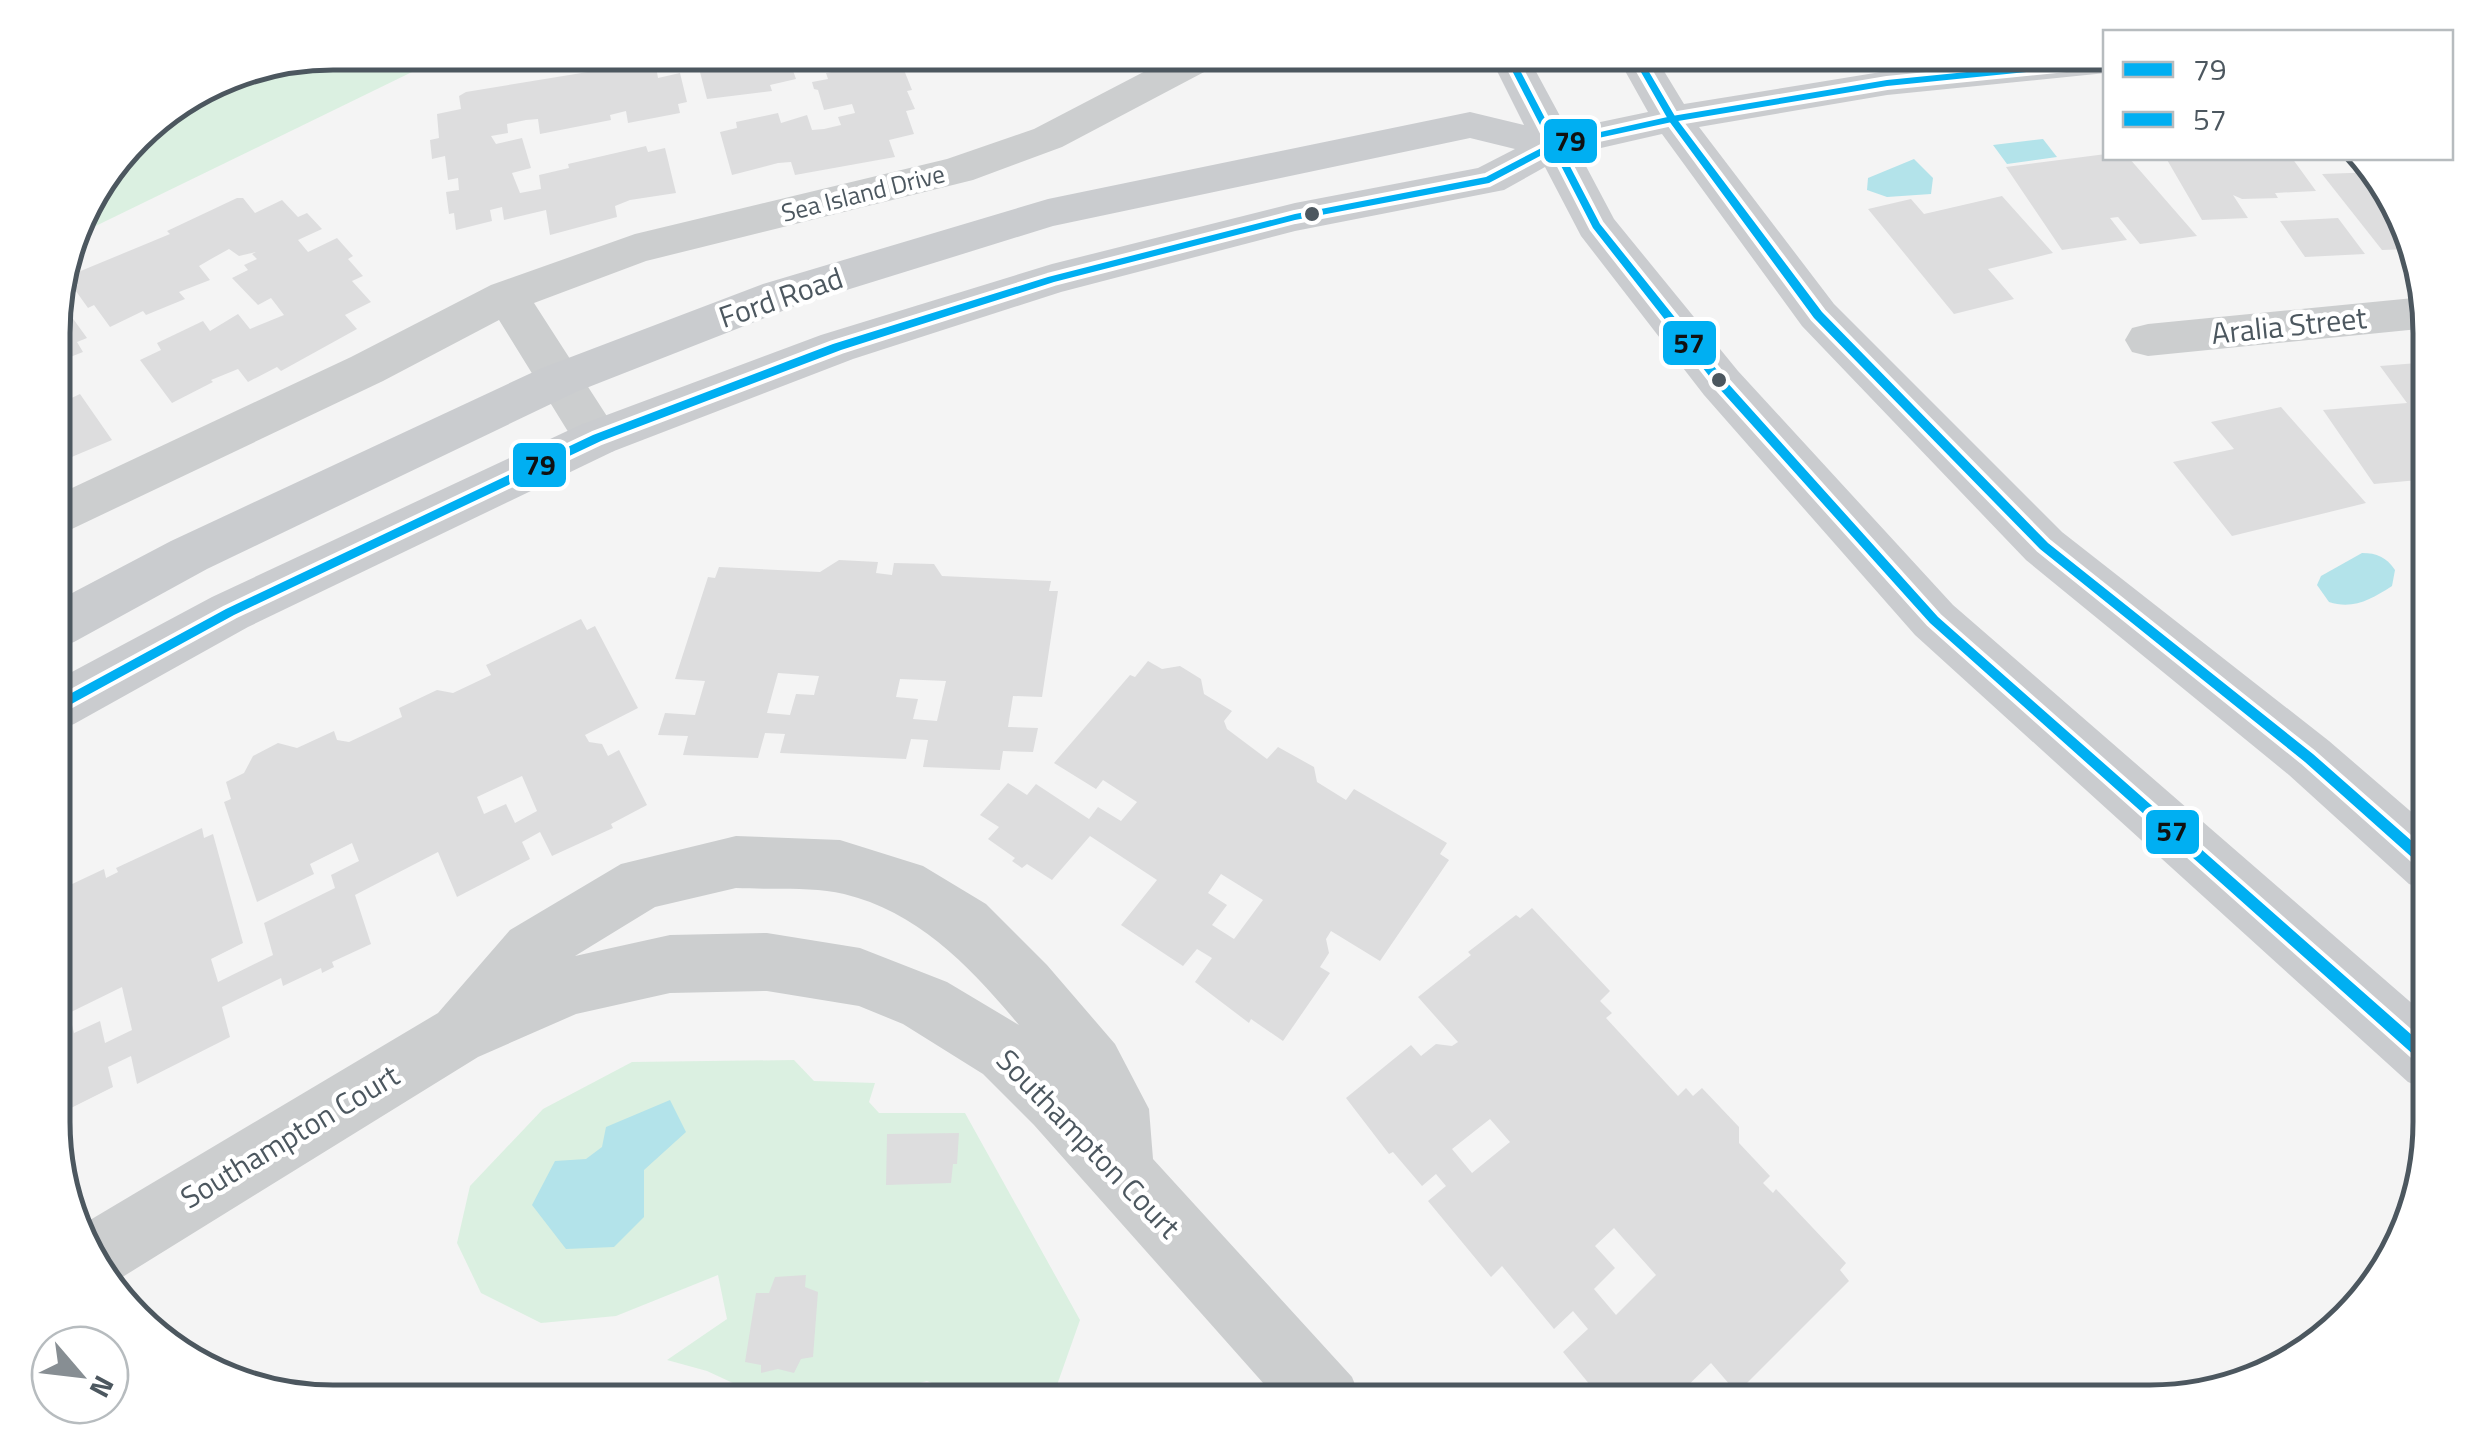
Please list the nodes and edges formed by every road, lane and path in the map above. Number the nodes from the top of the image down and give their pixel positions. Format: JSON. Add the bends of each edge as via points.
{"nodes":[{"id":1,"x":1180,"y":70,"type":"edge"},
{"id":2,"x":1516,"y":70,"type":"edge"},
{"id":3,"x":1644,"y":70,"type":"edge"},
{"id":4,"x":2016,"y":70,"type":"edge"},
{"id":5,"x":1672,"y":119,"type":"junction"},
{"id":6,"x":1554,"y":145,"type":"junction"},
{"id":7,"x":507,"y":296,"type":"junction"},
{"id":8,"x":2412,"y":314,"type":"edge"},
{"id":9,"x":2148,"y":340,"type":"dead end"},
{"id":10,"x":559,"y":380,"type":"junction"},
{"id":11,"x":597,"y":438,"type":"junction"},
{"id":12,"x":70,"y":511,"type":"edge"},
{"id":13,"x":70,"y":619,"type":"edge"},
{"id":14,"x":70,"y":700,"type":"edge"},
{"id":15,"x":2412,"y":849,"type":"edge"},
{"id":16,"x":456,"y":1036,"type":"junction"},
{"id":17,"x":2412,"y":1044,"type":"edge"},
{"id":18,"x":1121,"y":1173,"type":"junction"},
{"id":19,"x":104,"y":1250,"type":"edge"},
{"id":20,"x":1311,"y":1384,"type":"edge"}],
"edges":[{"from":1,"to":7,"type":"street","name":"Sea Island Drive","via":[[1048,138],[958,170],[635,249]]},
{"from":2,"to":6,"type":"main road"},
{"from":3,"to":5,"type":"main road"},
{"from":4,"to":5,"type":"main road","name":"Ford Road","via":[[1886,83]]},
{"from":5,"to":6,"type":"main road","name":"Ford Road"},
{"from":5,"to":15,"type":"main road","via":[[1818,315],[2044,546]]},
{"from":6,"to":10,"type":"main road","name":"Ford Road","via":[[1470,126],[1048,214],[779,295]]},
{"from":6,"to":11,"type":"main road","name":"Ford Road","via":[[1489,180],[1295,217],[1052,279],[837,347]]},
{"from":6,"to":17,"type":"main road","via":[[1596,226],[1721,383],[1934,620]]},
{"from":7,"to":10,"type":"street"},
{"from":7,"to":12,"type":"street","name":"Sea Island Drive"},
{"from":8,"to":9,"type":"street","name":"Aralia Street"},
{"from":10,"to":11,"type":"street"},
{"from":10,"to":13,"type":"main road","name":"Ford Road","via":[[189,555]]},
{"from":11,"to":14,"type":"main road","name":"Ford Road","via":[[230,612]]},
{"from":16,"to":18,"type":"street","name":"Southampton Court","via":[[571,986],[670,964],[767,962],[860,977],[925,1003],[1005,1052]]},
{"from":16,"to":18,"type":"street","via":[[531,950],[642,883],[736,862],[840,866],[902,885],[965,924],[1025,986],[1093,1066],[1117,1109]]},
{"from":16,"to":19,"type":"street","name":"Southampton Court"},
{"from":18,"to":20,"type":"street","name":"Southampton Court"}]}
